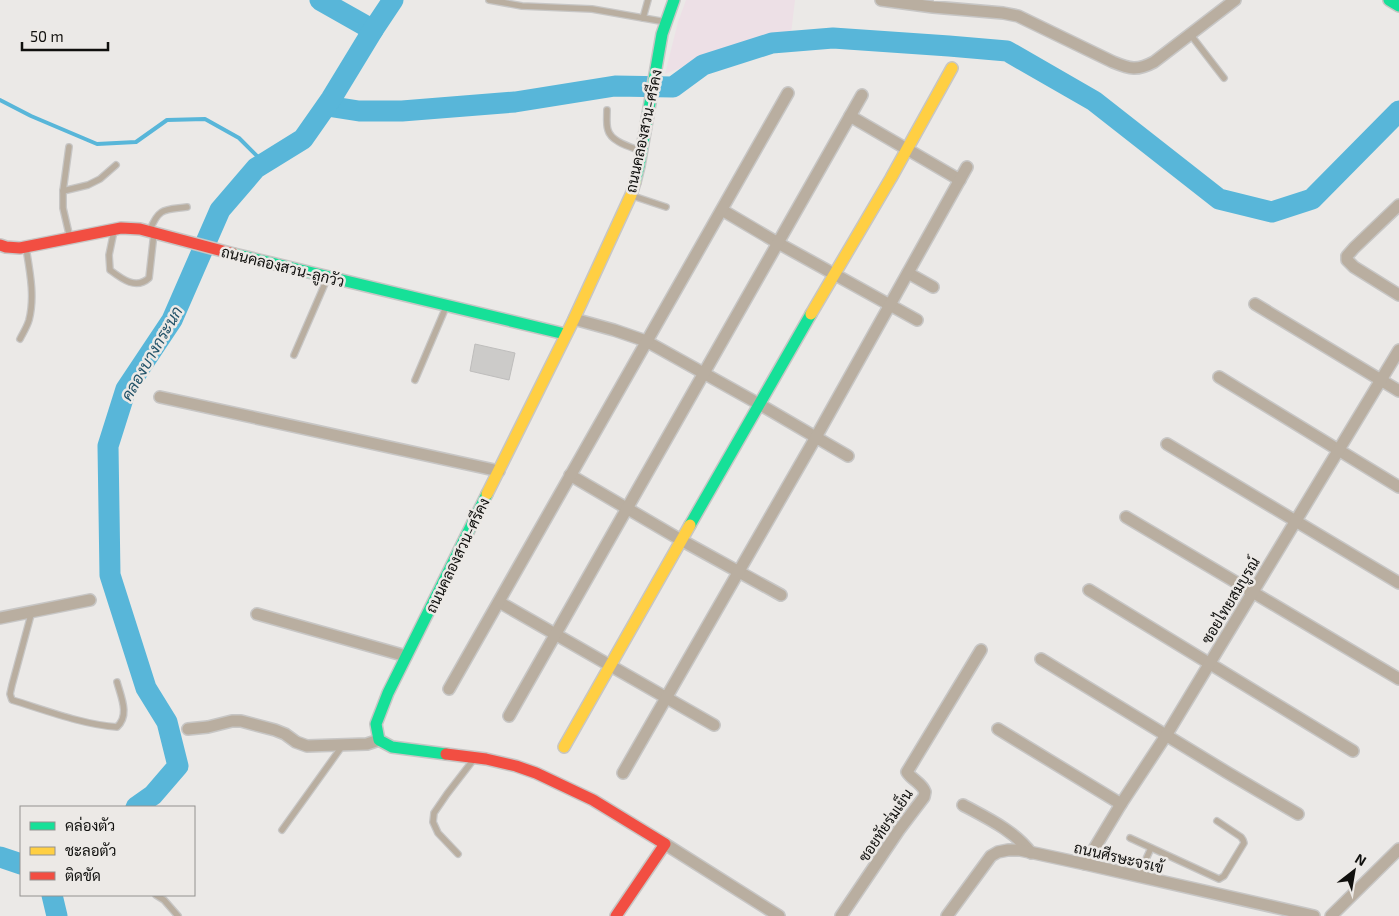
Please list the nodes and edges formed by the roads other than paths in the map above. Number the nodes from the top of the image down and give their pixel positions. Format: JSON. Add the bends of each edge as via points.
{"nodes":[{"id":1,"x":489,"y":0,"type":"edge"},
{"id":2,"x":648,"y":0,"type":"edge"},
{"id":3,"x":674,"y":0,"type":"edge"},
{"id":4,"x":881,"y":0,"type":"edge"},
{"id":5,"x":1235,"y":0,"type":"edge"},
{"id":6,"x":1389,"y":0,"type":"edge"},
{"id":7,"x":1399,"y":6,"type":"edge"},
{"id":8,"x":642,"y":18,"type":"junction"},
{"id":9,"x":666,"y":22,"type":"junction"},
{"id":10,"x":1190,"y":34,"type":"junction"},
{"id":11,"x":952,"y":68,"type":"dead end"},
{"id":12,"x":1224,"y":78,"type":"dead end"},
{"id":13,"x":788,"y":93,"type":"dead end"},
{"id":14,"x":862,"y":95,"type":"dead end"},
{"id":15,"x":607,"y":110,"type":"dead end"},
{"id":16,"x":850,"y":116,"type":"junction"},
{"id":17,"x":69,"y":148,"type":"dead end"},
{"id":18,"x":907,"y":149,"type":"junction"},
{"id":19,"x":642,"y":151,"type":"junction"},
{"id":20,"x":116,"y":165,"type":"dead end"},
{"id":21,"x":968,"y":167,"type":"dead end"},
{"id":22,"x":960,"y":180,"type":"junction"},
{"id":23,"x":63,"y":192,"type":"junction"},
{"id":24,"x":631,"y":196,"type":"junction"},
{"id":25,"x":1399,"y":205,"type":"edge"},
{"id":26,"x":187,"y":207,"type":"dead end"},
{"id":27,"x":666,"y":207,"type":"dead end"},
{"id":28,"x":722,"y":210,"type":"junction"},
{"id":29,"x":114,"y":229,"type":"junction"},
{"id":30,"x":152,"y":232,"type":"junction"},
{"id":31,"x":70,"y":238,"type":"junction"},
{"id":32,"x":778,"y":243,"type":"junction"},
{"id":33,"x":0,"y":246,"type":"edge"},
{"id":34,"x":25,"y":246,"type":"junction"},
{"id":35,"x":908,"y":273,"type":"junction"},
{"id":36,"x":834,"y":274,"type":"junction"},
{"id":37,"x":327,"y":277,"type":"junction"},
{"id":38,"x":933,"y":286,"type":"dead end"},
{"id":39,"x":1399,"y":295,"type":"edge"},
{"id":40,"x":1255,"y":304,"type":"dead end"},
{"id":41,"x":890,"y":305,"type":"junction"},
{"id":42,"x":446,"y":306,"type":"junction"},
{"id":43,"x":574,"y":319,"type":"junction"},
{"id":44,"x":917,"y":320,"type":"dead end"},
{"id":45,"x":565,"y":334,"type":"junction"},
{"id":46,"x":20,"y":339,"type":"dead end"},
{"id":47,"x":646,"y":341,"type":"junction"},
{"id":48,"x":1399,"y":350,"type":"edge"},
{"id":49,"x":294,"y":355,"type":"dead end"},
{"id":50,"x":704,"y":373,"type":"junction"},
{"id":51,"x":1219,"y":377,"type":"dead end"},
{"id":52,"x":415,"y":380,"type":"dead end"},
{"id":53,"x":1381,"y":380,"type":"junction"},
{"id":54,"x":1399,"y":391,"type":"edge"},
{"id":55,"x":160,"y":397,"type":"dead end"},
{"id":56,"x":759,"y":404,"type":"junction"},
{"id":57,"x":816,"y":437,"type":"junction"},
{"id":58,"x":1167,"y":444,"type":"dead end"},
{"id":59,"x":1339,"y":451,"type":"junction"},
{"id":60,"x":848,"y":456,"type":"dead end"},
{"id":61,"x":498,"y":471,"type":"junction"},
{"id":62,"x":570,"y":475,"type":"junction"},
{"id":63,"x":1399,"y":487,"type":"edge"},
{"id":64,"x":627,"y":509,"type":"junction"},
{"id":65,"x":1126,"y":517,"type":"dead end"},
{"id":66,"x":1296,"y":520,"type":"junction"},
{"id":67,"x":681,"y":540,"type":"junction"},
{"id":68,"x":738,"y":571,"type":"junction"},
{"id":69,"x":1399,"y":583,"type":"edge"},
{"id":70,"x":1089,"y":590,"type":"dead end"},
{"id":71,"x":1253,"y":592,"type":"junction"},
{"id":72,"x":781,"y":595,"type":"dead end"},
{"id":73,"x":90,"y":600,"type":"dead end"},
{"id":74,"x":498,"y":602,"type":"junction"},
{"id":75,"x":32,"y":611,"type":"junction"},
{"id":76,"x":257,"y":614,"type":"dead end"},
{"id":77,"x":0,"y":618,"type":"edge"},
{"id":78,"x":556,"y":635,"type":"junction"},
{"id":79,"x":981,"y":650,"type":"dead end"},
{"id":80,"x":406,"y":656,"type":"junction"},
{"id":81,"x":1041,"y":659,"type":"dead end"},
{"id":82,"x":1210,"y":663,"type":"junction"},
{"id":83,"x":610,"y":665,"type":"junction"},
{"id":84,"x":1399,"y":679,"type":"edge"},
{"id":85,"x":117,"y":682,"type":"dead end"},
{"id":86,"x":449,"y":689,"type":"dead end"},
{"id":87,"x":666,"y":697,"type":"junction"},
{"id":88,"x":509,"y":716,"type":"dead end"},
{"id":89,"x":714,"y":725,"type":"dead end"},
{"id":90,"x":188,"y":729,"type":"dead end"},
{"id":91,"x":998,"y":730,"type":"dead end"},
{"id":92,"x":1167,"y":734,"type":"junction"},
{"id":93,"x":379,"y":740,"type":"junction"},
{"id":94,"x":343,"y":745,"type":"junction"},
{"id":95,"x":564,"y":748,"type":"dead end"},
{"id":96,"x":1353,"y":751,"type":"dead end"},
{"id":97,"x":476,"y":757,"type":"junction"},
{"id":98,"x":623,"y":773,"type":"dead end"},
{"id":99,"x":1120,"y":804,"type":"junction"},
{"id":100,"x":963,"y":805,"type":"dead end"},
{"id":101,"x":1298,"y":814,"type":"dead end"},
{"id":102,"x":1216,"y":821,"type":"dead end"},
{"id":103,"x":282,"y":830,"type":"dead end"},
{"id":104,"x":1130,"y":838,"type":"dead end"},
{"id":105,"x":665,"y":844,"type":"junction"},
{"id":106,"x":1151,"y":848,"type":"junction"},
{"id":107,"x":1399,"y":849,"type":"edge"},
{"id":108,"x":1031,"y":853,"type":"junction"},
{"id":109,"x":458,"y":854,"type":"dead end"},
{"id":110,"x":1085,"y":864,"type":"junction"},
{"id":111,"x":1138,"y":877,"type":"junction"},
{"id":112,"x":158,"y":896,"type":"edge"},
{"id":113,"x":178,"y":916,"type":"edge"},
{"id":114,"x":616,"y":916,"type":"edge"},
{"id":115,"x":779,"y":916,"type":"edge"},
{"id":116,"x":841,"y":916,"type":"edge"},
{"id":117,"x":947,"y":916,"type":"edge"},
{"id":118,"x":1314,"y":916,"type":"edge"},
{"id":119,"x":1331,"y":916,"type":"edge"}],
"edges":[{"from":1,"to":8,"type":"lane","via":[[522,6],[592,9]]},
{"from":2,"to":8,"type":"lane"},
{"from":3,"to":9,"type":"street","name":"ถนนคลองสวน-ศรีคง"},
{"from":4,"to":10,"type":"street","via":[[1018,16],[1113,62],[1140,69]]},
{"from":5,"to":10,"type":"street"},
{"from":6,"to":7,"type":"street"},
{"from":8,"to":9,"type":"lane"},
{"from":9,"to":19,"type":"street","name":"ถนนคลองสวน-ศรีคง"},
{"from":10,"to":12,"type":"lane"},
{"from":11,"to":18,"type":"street"},
{"from":13,"to":28,"type":"street"},
{"from":14,"to":16,"type":"street"},
{"from":15,"to":19,"type":"lane","via":[[610,135]]},
{"from":16,"to":18,"type":"street"},
{"from":16,"to":32,"type":"street"},
{"from":17,"to":23,"type":"lane"},
{"from":18,"to":22,"type":"street"},
{"from":18,"to":36,"type":"street"},
{"from":19,"to":24,"type":"street","name":"ถนนคลองสวน-ศรีคง"},
{"from":20,"to":23,"type":"lane","via":[[100,179]]},
{"from":21,"to":22,"type":"street"},
{"from":22,"to":35,"type":"street"},
{"from":23,"to":31,"type":"lane"},
{"from":24,"to":27,"type":"lane"},
{"from":24,"to":43,"type":"street","name":"ถนนคลองสวน-ศรีคง"},
{"from":25,"to":39,"type":"street","via":[[1354,248],[1346,260]]},
{"from":26,"to":30,"type":"lane","via":[[163,210],[158,214]]},
{"from":28,"to":32,"type":"street"},
{"from":28,"to":47,"type":"street"},
{"from":29,"to":30,"type":"street","name":"ถนนคลองสวน-ลูกวัว"},
{"from":29,"to":30,"type":"lane","via":[[110,270],[128,282],[142,283],[149,278]]},
{"from":29,"to":31,"type":"street","name":"ถนนคลองสวน-ลูกวัว"},
{"from":30,"to":37,"type":"street","name":"ถนนคลองสวน-ลูกวัว"},
{"from":31,"to":34,"type":"street","name":"ถนนคลองสวน-ลูกวัว"},
{"from":32,"to":36,"type":"street"},
{"from":32,"to":50,"type":"street"},
{"from":33,"to":34,"type":"street","name":"ถนนคลองสวน-ลูกวัว"},
{"from":34,"to":46,"type":"lane","via":[[32,290],[29,322]]},
{"from":35,"to":38,"type":"street"},
{"from":35,"to":41,"type":"street"},
{"from":36,"to":41,"type":"street"},
{"from":36,"to":56,"type":"street"},
{"from":37,"to":42,"type":"street","name":"ถนนคลองสวน-ลูกวัว"},
{"from":37,"to":49,"type":"lane"},
{"from":40,"to":53,"type":"street"},
{"from":41,"to":44,"type":"street"},
{"from":41,"to":57,"type":"street"},
{"from":42,"to":45,"type":"street","name":"ถนนคลองสวน-ลูกวัว"},
{"from":42,"to":52,"type":"lane"},
{"from":43,"to":45,"type":"street","name":"ถนนคลองสวน-ศรีคง"},
{"from":43,"to":47,"type":"street"},
{"from":45,"to":61,"type":"street","name":"ถนนคลองสวน-ศรีคง"},
{"from":47,"to":50,"type":"street"},
{"from":47,"to":62,"type":"street"},
{"from":48,"to":53,"type":"street","name":"ซอยไทยสมบูรณ์"},
{"from":50,"to":56,"type":"street"},
{"from":50,"to":64,"type":"street"},
{"from":51,"to":59,"type":"street"},
{"from":53,"to":54,"type":"street"},
{"from":53,"to":59,"type":"street","name":"ซอยไทยสมบูรณ์"},
{"from":55,"to":61,"type":"street"},
{"from":56,"to":57,"type":"street"},
{"from":56,"to":67,"type":"street"},
{"from":57,"to":60,"type":"street"},
{"from":57,"to":68,"type":"street"},
{"from":58,"to":66,"type":"street"},
{"from":59,"to":63,"type":"street"},
{"from":59,"to":66,"type":"street","name":"ซอยไทยสมบูรณ์"},
{"from":61,"to":80,"type":"street","name":"ถนนคลองสวน-ศรีคง"},
{"from":62,"to":64,"type":"street"},
{"from":62,"to":74,"type":"street"},
{"from":64,"to":67,"type":"street"},
{"from":64,"to":78,"type":"street"},
{"from":65,"to":71,"type":"street"},
{"from":66,"to":69,"type":"street"},
{"from":66,"to":71,"type":"street","name":"ซอยไทยสมบูรณ์"},
{"from":67,"to":68,"type":"street"},
{"from":67,"to":83,"type":"street"},
{"from":68,"to":72,"type":"street"},
{"from":68,"to":87,"type":"street"},
{"from":70,"to":82,"type":"street"},
{"from":71,"to":82,"type":"street","name":"ซอยไทยสมบูรณ์"},
{"from":71,"to":84,"type":"street"},
{"from":73,"to":75,"type":"street"},
{"from":74,"to":78,"type":"street"},
{"from":74,"to":86,"type":"street"},
{"from":75,"to":77,"type":"street"},
{"from":75,"to":85,"type":"lane","via":[[12,685],[12,700],[68,717],[117,727],[122,722],[125,708]]},
{"from":76,"to":80,"type":"street"},
{"from":78,"to":83,"type":"street"},
{"from":78,"to":88,"type":"street"},
{"from":79,"to":116,"type":"street","name":"ซอยทัยร่มเย็น","via":[[908,772],[923,787],[924,797]]},
{"from":80,"to":93,"type":"street","name":"ถนนคลองสวน-ศรีคง","via":[[376,724]]},
{"from":81,"to":92,"type":"street"},
{"from":82,"to":92,"type":"street","name":"ซอยไทยสมบูรณ์"},
{"from":82,"to":96,"type":"street"},
{"from":83,"to":87,"type":"street"},
{"from":83,"to":95,"type":"street"},
{"from":87,"to":89,"type":"street"},
{"from":87,"to":98,"type":"street"},
{"from":90,"to":94,"type":"street","via":[[241,721],[275,730],[307,746]]},
{"from":91,"to":99,"type":"street"},
{"from":92,"to":99,"type":"street","name":"ซอยไทยสมบูรณ์"},
{"from":92,"to":101,"type":"street"},
{"from":93,"to":94,"type":"street"},
{"from":93,"to":97,"type":"street","via":[[392,747]]},
{"from":94,"to":103,"type":"lane"},
{"from":97,"to":105,"type":"street","via":[[536,773],[593,800]]},
{"from":97,"to":109,"type":"lane","via":[[434,813],[433,822],[438,834]]},
{"from":99,"to":110,"type":"street","name":"ซอยไทยสมบูรณ์"},
{"from":100,"to":108,"type":"street","via":[[1011,833]]},
{"from":102,"to":106,"type":"lane","via":[[1241,837],[1244,843],[1224,876],[1219,878]]},
{"from":104,"to":106,"type":"lane"},
{"from":105,"to":114,"type":"street"},
{"from":105,"to":115,"type":"street"},
{"from":106,"to":111,"type":"lane"},
{"from":107,"to":119,"type":"street"},
{"from":108,"to":110,"type":"street","name":"ถนนศีรษะจรเข้"},
{"from":108,"to":117,"type":"street","name":"ถนนศีรษะจรเข้","via":[[1008,850],[992,856]]},
{"from":110,"to":111,"type":"street","name":"ถนนศีรษะจรเข้"},
{"from":111,"to":118,"type":"street","name":"ถนนศีรษะจรเข้"},
{"from":112,"to":113,"type":"lane"}]}
